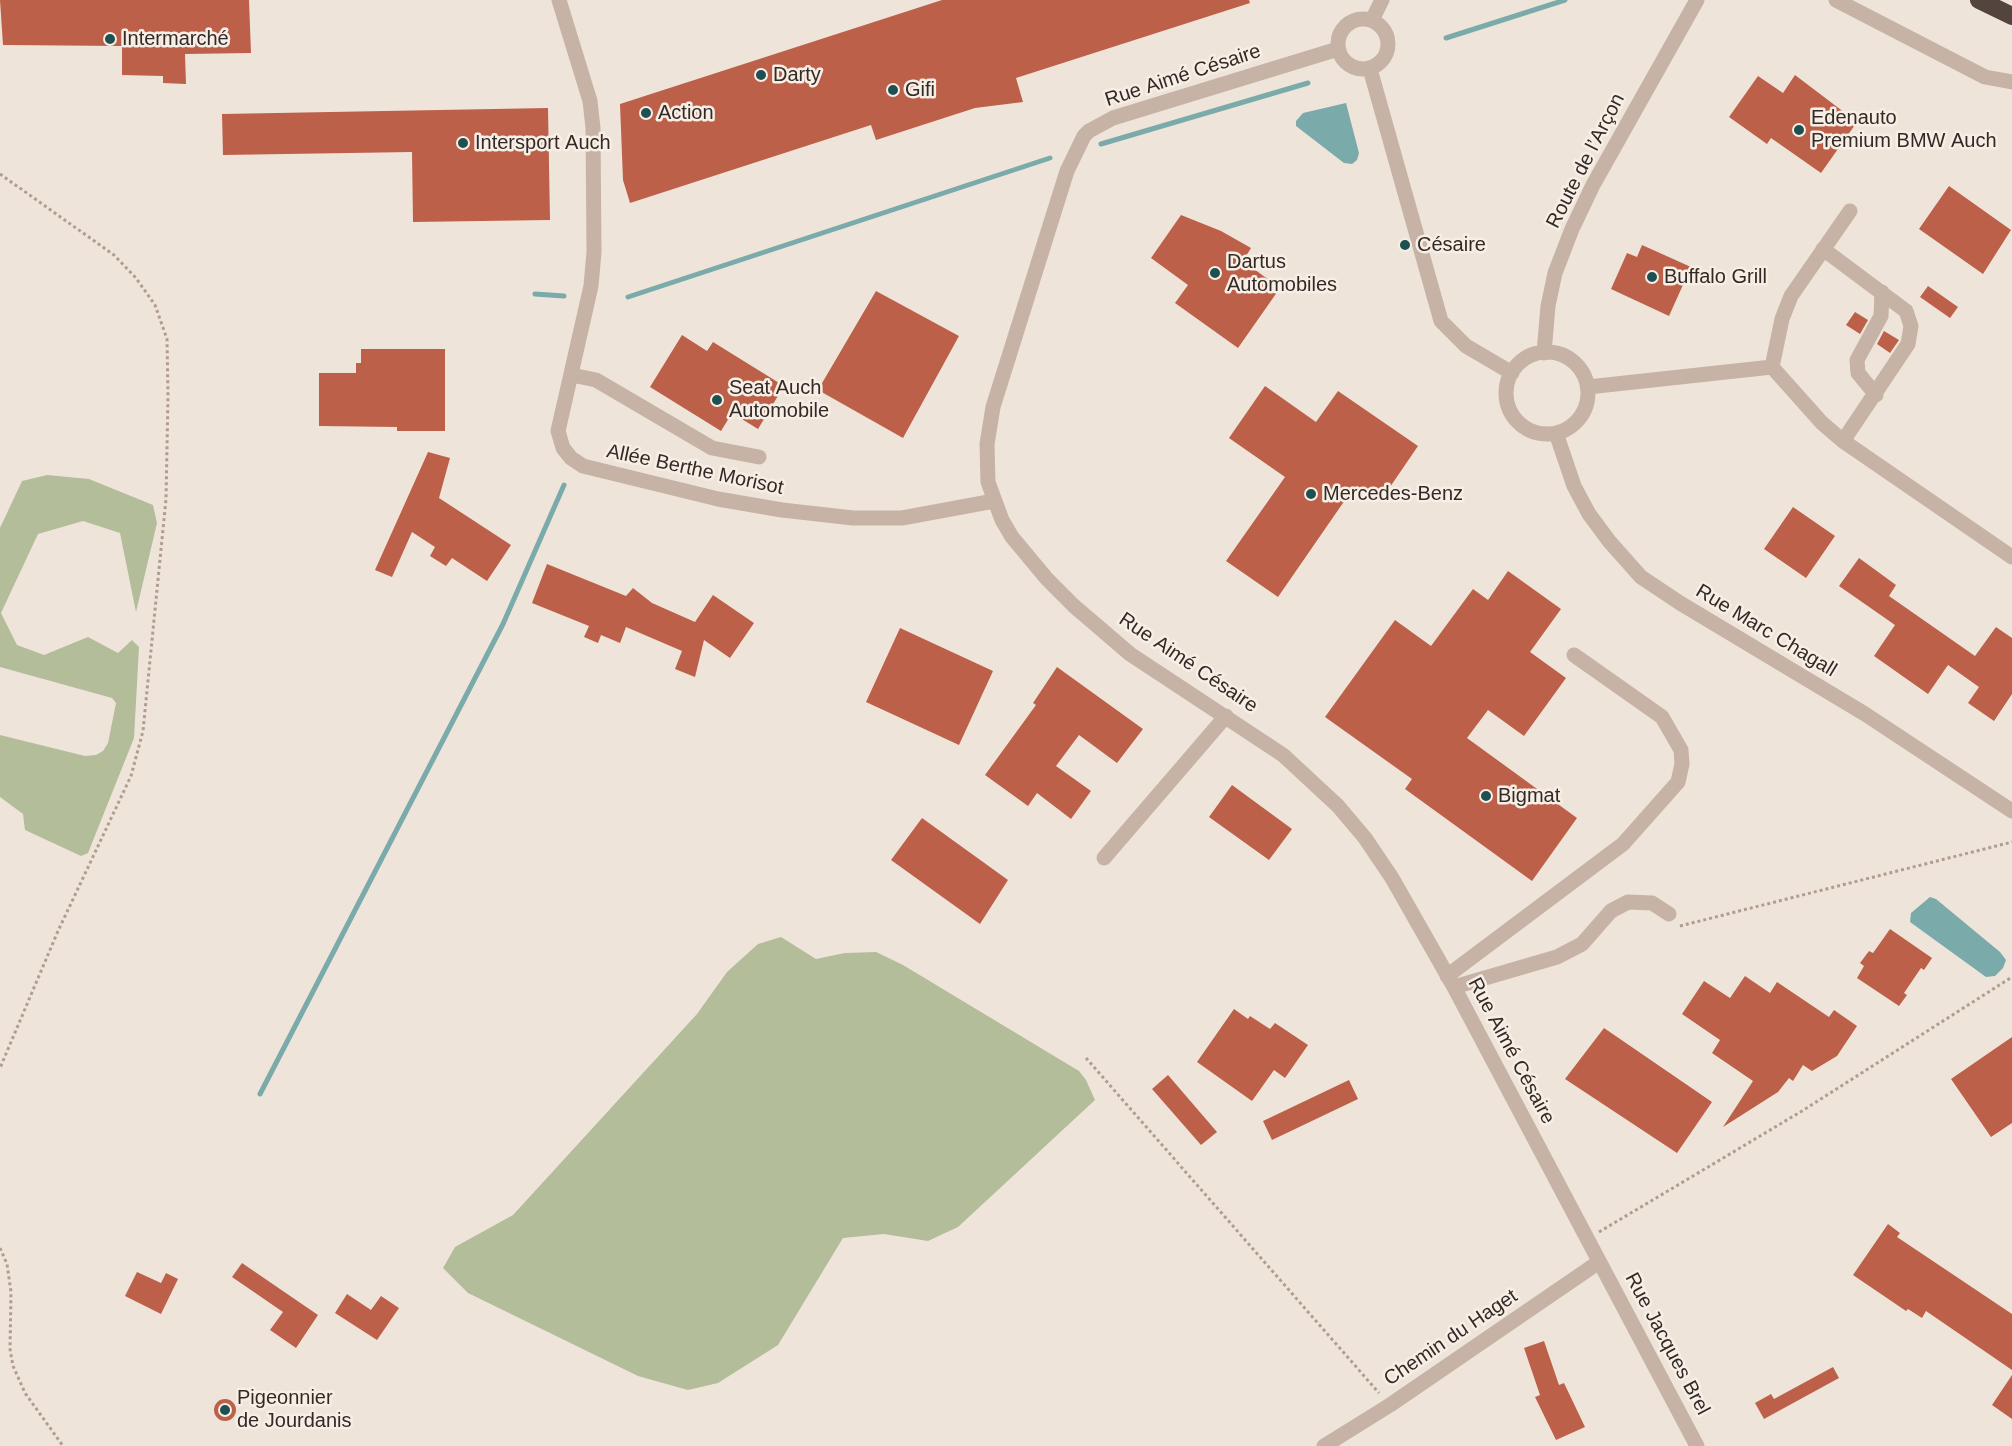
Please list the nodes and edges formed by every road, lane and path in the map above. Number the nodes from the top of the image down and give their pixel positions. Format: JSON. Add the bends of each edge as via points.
{"nodes":[{"id":1,"x":559,"y":0,"type":"edge"},
{"id":2,"x":1382,"y":0,"type":"edge"},
{"id":3,"x":1697,"y":0,"type":"edge"},
{"id":4,"x":1836,"y":0,"type":"edge"},
{"id":5,"x":1979,"y":0,"type":"edge"},
{"id":6,"x":2012,"y":16,"type":"edge"},
{"id":7,"x":1372,"y":20,"type":"junction"},
{"id":8,"x":1338,"y":49,"type":"junction"},
{"id":9,"x":1370,"y":69,"type":"junction"},
{"id":10,"x":2012,"y":82,"type":"edge"},
{"id":11,"x":0,"y":174,"type":"edge"},
{"id":12,"x":1850,"y":211,"type":"dead end"},
{"id":13,"x":1823,"y":249,"type":"junction"},
{"id":14,"x":1882,"y":292,"type":"junction"},
{"id":15,"x":1544,"y":353,"type":"junction"},
{"id":16,"x":1772,"y":367,"type":"junction"},
{"id":17,"x":1512,"y":373,"type":"junction"},
{"id":18,"x":572,"y":375,"type":"junction"},
{"id":19,"x":1588,"y":387,"type":"junction"},
{"id":20,"x":1876,"y":395,"type":"junction"},
{"id":21,"x":1556,"y":433,"type":"junction"},
{"id":22,"x":1843,"y":441,"type":"junction"},
{"id":23,"x":759,"y":457,"type":"dead end"},
{"id":24,"x":994,"y":501,"type":"junction"},
{"id":25,"x":2012,"y":557,"type":"edge"},
{"id":26,"x":1574,"y":654,"type":"dead end"},
{"id":27,"x":1226,"y":716,"type":"junction"},
{"id":28,"x":2012,"y":811,"type":"edge"},
{"id":29,"x":2012,"y":842,"type":"edge"},
{"id":30,"x":1104,"y":858,"type":"dead end"},
{"id":31,"x":1670,"y":914,"type":"dead end"},
{"id":32,"x":1680,"y":926,"type":"dead end"},
{"id":33,"x":2012,"y":977,"type":"edge"},
{"id":34,"x":1450,"y":981,"type":"junction"},
{"id":35,"x":1086,"y":1058,"type":"dead end"},
{"id":36,"x":0,"y":1068,"type":"edge"},
{"id":37,"x":1587,"y":1239,"type":"junction"},
{"id":38,"x":0,"y":1248,"type":"edge"},
{"id":39,"x":1599,"y":1262,"type":"junction"},
{"id":40,"x":1390,"y":1405,"type":"junction"},
{"id":41,"x":63,"y":1446,"type":"edge"},
{"id":42,"x":1324,"y":1446,"type":"edge"},
{"id":43,"x":1697,"y":1446,"type":"edge"}],
"edges":[{"from":1,"to":18,"type":"street","name":"Allée Berthe Morisot","via":[[590,101],[593,128],[594,252],[591,286]]},
{"from":2,"to":7,"type":"street"},
{"from":3,"to":15,"type":"street","name":"Route de l’Arçon","via":[[1572,229],[1548,306]]},
{"from":4,"to":10,"type":"street","via":[[1985,77]]},
{"from":5,"to":6,"type":"highway"},
{"from":7,"to":8,"type":"street","via":[[1346,25],[1340,32]]},
{"from":7,"to":9,"type":"street","via":[[1381,26],[1389,45],[1380,64]]},
{"from":8,"to":9,"type":"street","via":[[1350,66]]},
{"from":8,"to":24,"type":"street","name":"Rue Aimé Césaire","via":[[1113,118],[1084,136],[1067,171],[993,407],[986,464]]},
{"from":9,"to":17,"type":"street","via":[[1442,321],[1466,346]]},
{"from":11,"to":36,"type":"path","via":[[114,255],[136,278],[155,305],[167,339],[168,396],[166,499],[143,731],[131,776],[58,931]]},
{"from":12,"to":13,"type":"street"},
{"from":13,"to":14,"type":"street"},
{"from":13,"to":16,"type":"street","via":[[1791,296]]},
{"from":14,"to":20,"type":"street","via":[[1881,316],[1857,360],[1858,374]]},
{"from":14,"to":20,"type":"street","via":[[1906,311],[1911,334]]},
{"from":15,"to":17,"type":"street","via":[[1526,359]]},
{"from":15,"to":19,"type":"street","via":[[1572,361],[1580,368]]},
{"from":16,"to":19,"type":"street"},
{"from":16,"to":22,"type":"street"},
{"from":17,"to":21,"type":"street","via":[[1506,391],[1514,417],[1528,429]]},
{"from":18,"to":23,"type":"street","via":[[596,380],[712,448]]},
{"from":18,"to":24,"type":"street","name":"Allée Berthe Morisot","via":[[558,430],[563,448],[583,466],[718,499],[853,518],[902,518]]},
{"from":19,"to":21,"type":"street","via":[[1587,404],[1579,420]]},
{"from":20,"to":22,"type":"street"},
{"from":21,"to":28,"type":"street","name":"Rue Marc Chagall","via":[[1574,486],[1589,514],[1641,577],[1865,714]]},
{"from":22,"to":25,"type":"street"},
{"from":24,"to":27,"type":"street","name":"Rue Aimé Césaire","via":[[1012,537],[1074,606],[1130,654]]},
{"from":26,"to":34,"type":"street","via":[[1662,717],[1681,750],[1678,782],[1623,844]]},
{"from":27,"to":30,"type":"street"},
{"from":27,"to":34,"type":"street","name":"Rue Aimé Césaire","via":[[1283,755],[1338,806],[1392,878]]},
{"from":29,"to":32,"type":"path"},
{"from":31,"to":34,"type":"street","via":[[1652,903],[1628,902],[1611,911],[1582,944],[1557,957]]},
{"from":33,"to":37,"type":"path","via":[[1802,1111]]},
{"from":34,"to":37,"type":"street","name":"Rue Aimé Césaire"},
{"from":35,"to":40,"type":"path"},
{"from":37,"to":39,"type":"street","name":"Rue Aimé Césaire"},
{"from":38,"to":41,"type":"path","via":[[11,1292],[13,1366],[25,1393]]},
{"from":39,"to":40,"type":"street","name":"Chemin du Haget"},
{"from":39,"to":43,"type":"street","name":"Rue Jacques Brel"},
{"from":40,"to":42,"type":"street","name":"Chemin du Haget"}]}
